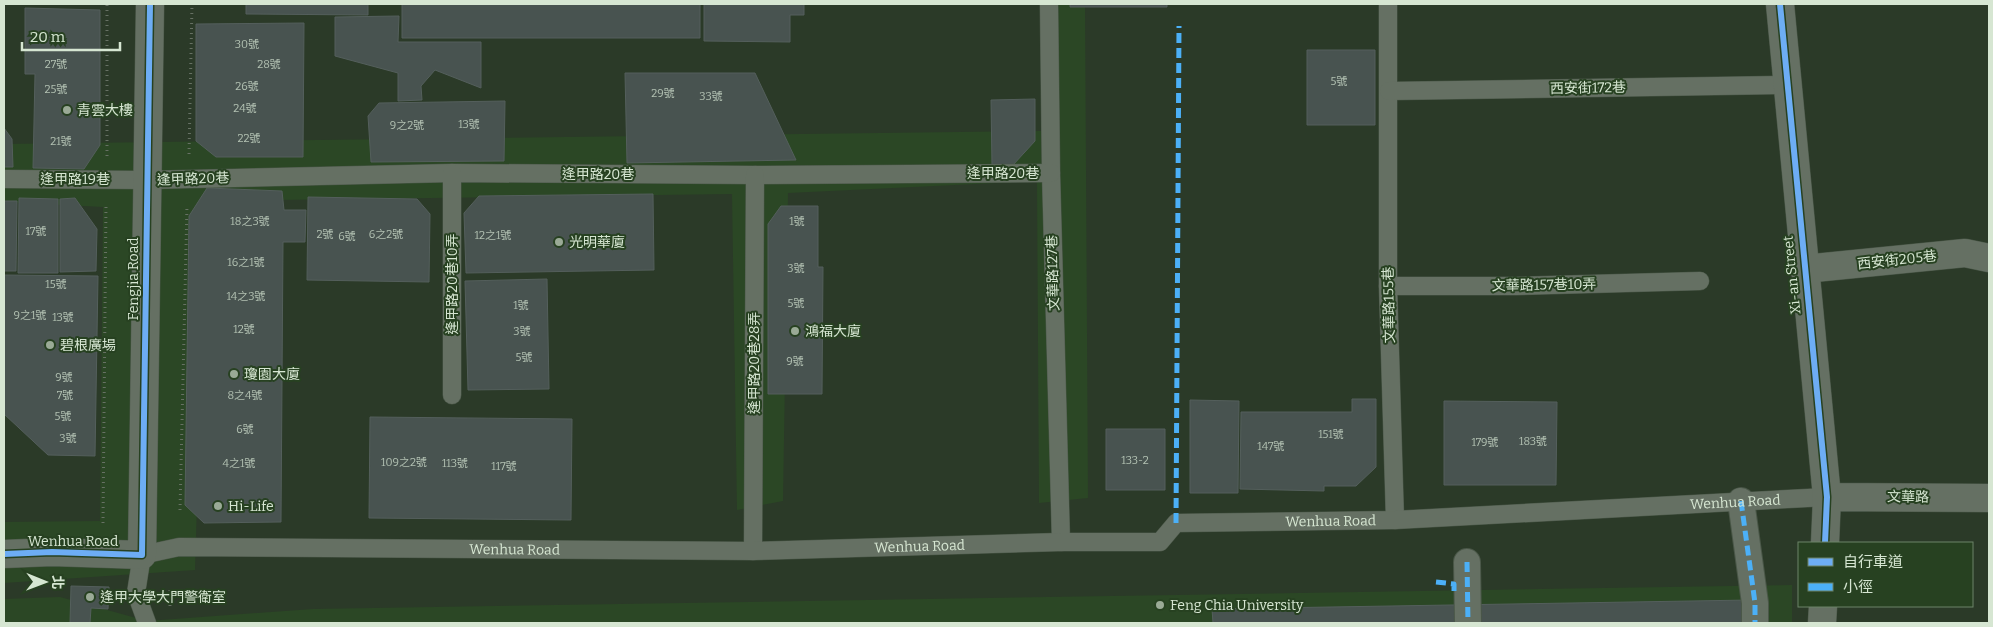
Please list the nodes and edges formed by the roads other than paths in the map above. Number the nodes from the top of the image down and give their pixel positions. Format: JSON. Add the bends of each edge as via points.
{"nodes":[{"id":1,"x":150,"y":4,"type":"edge"},
{"id":2,"x":1049,"y":4,"type":"edge"},
{"id":3,"x":1388,"y":4,"type":"edge"},
{"id":4,"x":1780,"y":4,"type":"edge"},
{"id":5,"x":1786,"y":85,"type":"junction"},
{"id":6,"x":1389,"y":91,"type":"junction"},
{"id":7,"x":452,"y":173,"type":"junction"},
{"id":8,"x":1051,"y":173,"type":"junction"},
{"id":9,"x":755,"y":175,"type":"junction"},
{"id":10,"x":4,"y":179,"type":"edge"},
{"id":11,"x":146,"y":180,"type":"junction"},
{"id":12,"x":1989,"y":258,"type":"edge"},
{"id":13,"x":1804,"y":269,"type":"junction"},
{"id":14,"x":1700,"y":281,"type":"dead end"},
{"id":15,"x":1388,"y":286,"type":"junction"},
{"id":16,"x":452,"y":395,"type":"dead end"},
{"id":17,"x":1827,"y":496,"type":"junction"},
{"id":18,"x":1989,"y":498,"type":"edge"},
{"id":19,"x":1741,"y":501,"type":"junction"},
{"id":20,"x":1395,"y":520,"type":"junction"},
{"id":21,"x":1061,"y":542,"type":"junction"},
{"id":22,"x":1825,"y":542,"type":"edge"},
{"id":23,"x":753,"y":550,"type":"junction"},
{"id":24,"x":4,"y":554,"type":"edge"},
{"id":25,"x":142,"y":555,"type":"junction"},
{"id":26,"x":1468,"y":562,"type":"dead end"},
{"id":27,"x":1823,"y":607,"type":"edge"},
{"id":28,"x":147,"y":623,"type":"edge"},
{"id":29,"x":1468,"y":623,"type":"edge"},
{"id":30,"x":1755,"y":623,"type":"edge"},
{"id":31,"x":1822,"y":623,"type":"edge"}],
"edges":[{"from":1,"to":11,"type":"street","name":"Fengjia Road"},
{"from":2,"to":8,"type":"lane","name":"文華路127巷"},
{"from":3,"to":6,"type":"lane","name":"文華路155巷"},
{"from":4,"to":5,"type":"street","name":"Xi-an Street"},
{"from":5,"to":6,"type":"lane","name":"西安街172巷"},
{"from":5,"to":13,"type":"street","name":"Xi-an Street"},
{"from":6,"to":15,"type":"lane","name":"文華路155巷"},
{"from":7,"to":9,"type":"lane","name":"逢甲路20巷"},
{"from":7,"to":11,"type":"lane","name":"逢甲路20巷"},
{"from":7,"to":16,"type":"lane","name":"逢甲路20巷10弄"},
{"from":8,"to":9,"type":"lane","name":"逢甲路20巷"},
{"from":8,"to":21,"type":"lane","name":"文華路127巷"},
{"from":9,"to":23,"type":"lane","name":"逢甲路20巷28弄"},
{"from":10,"to":11,"type":"lane","name":"逢甲路19巷"},
{"from":11,"to":25,"type":"street","name":"Fengjia Road"},
{"from":12,"to":13,"type":"street","name":"西安街205巷","via":[[1965,253]]},
{"from":13,"to":17,"type":"street","name":"Xi-an Street"},
{"from":14,"to":15,"type":"lane","name":"文華路157巷10弄"},
{"from":15,"to":20,"type":"lane","name":"文華路155巷"},
{"from":17,"to":18,"type":"street","name":"文華路"},
{"from":17,"to":19,"type":"lane","name":"Wenhua Road"},
{"from":17,"to":22,"type":"street","name":"Xi-an Street"},
{"from":19,"to":20,"type":"lane","name":"Wenhua Road"},
{"from":19,"to":30,"type":"street"},
{"from":20,"to":21,"type":"lane","name":"Wenhua Road","via":[[1176,523],[1160,542]]},
{"from":21,"to":23,"type":"lane","name":"Wenhua Road"},
{"from":23,"to":25,"type":"lane","name":"Wenhua Road","via":[[203,546]]},
{"from":24,"to":25,"type":"street","name":"Wenhua Road"},
{"from":25,"to":28,"type":"lane","via":[[136,593]]},
{"from":26,"to":29,"type":"street"},
{"from":27,"to":31,"type":"street"}]}
